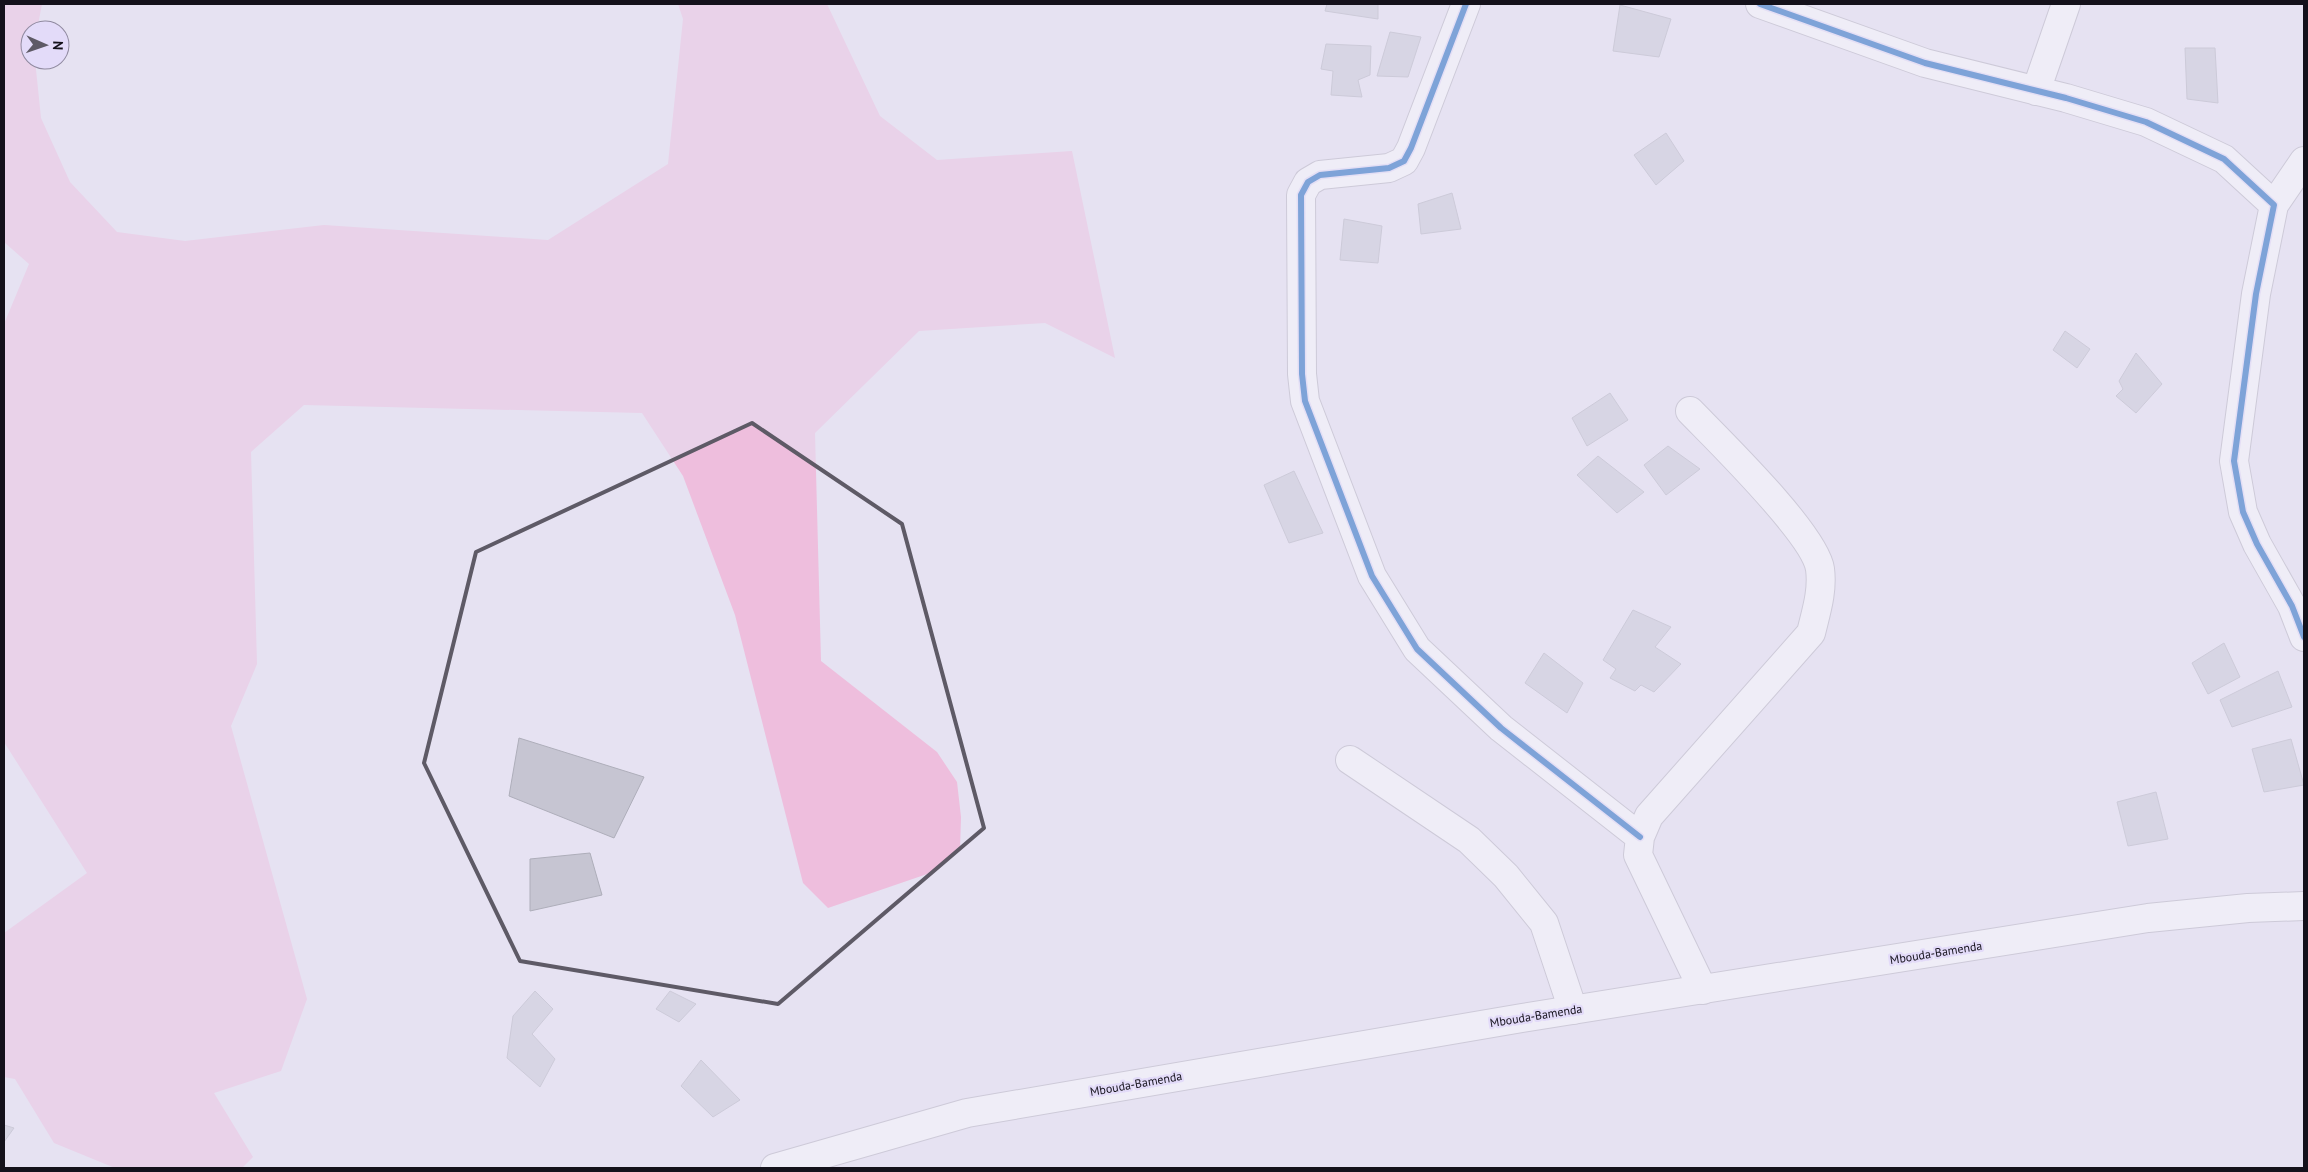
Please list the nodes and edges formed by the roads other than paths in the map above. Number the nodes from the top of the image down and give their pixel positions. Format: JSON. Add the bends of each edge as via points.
{"nodes":[{"id":1,"x":1466,"y":4,"type":"edge"},
{"id":2,"x":1760,"y":4,"type":"edge"},
{"id":3,"x":2066,"y":4,"type":"edge"},
{"id":4,"x":2036,"y":91,"type":"junction"},
{"id":5,"x":2304,"y":161,"type":"edge"},
{"id":6,"x":2274,"y":204,"type":"junction"},
{"id":7,"x":1690,"y":412,"type":"dead end"},
{"id":8,"x":2304,"y":637,"type":"edge"},
{"id":9,"x":1350,"y":760,"type":"dead end"},
{"id":10,"x":1640,"y":836,"type":"junction"},
{"id":11,"x":2304,"y":906,"type":"edge"},
{"id":12,"x":1703,"y":990,"type":"junction"},
{"id":13,"x":1573,"y":1010,"type":"junction"},
{"id":14,"x":781,"y":1167,"type":"edge"}],
"edges":[{"from":1,"to":10,"type":"main road","via":[[1404,161],[1389,168],[1320,175],[1308,182],[1301,194],[1305,401],[1372,576],[1416,649],[1501,728]]},
{"from":2,"to":4,"type":"main road","via":[[1925,63]]},
{"from":3,"to":4,"type":"main road"},
{"from":4,"to":6,"type":"main road","via":[[2146,122],[2224,159]]},
{"from":5,"to":6,"type":"main road"},
{"from":6,"to":8,"type":"main road","via":[[2256,294],[2234,461],[2243,512],[2292,606]]},
{"from":7,"to":10,"type":"main road","via":[[1783,510],[1809,546],[1820,568],[1820,597],[1811,633],[1649,816]]},
{"from":9,"to":13,"type":"main road","via":[[1469,840],[1506,876],[1544,922]]},
{"from":10,"to":12,"type":"main road","via":[[1638,855]]},
{"from":11,"to":12,"type":"main road","name":"Mbouda-Bamenda","via":[[2148,918]]},
{"from":12,"to":13,"type":"main road","name":"Mbouda-Bamenda"},
{"from":13,"to":14,"type":"main road","name":"Mbouda-Bamenda","via":[[967,1112]]}]}
